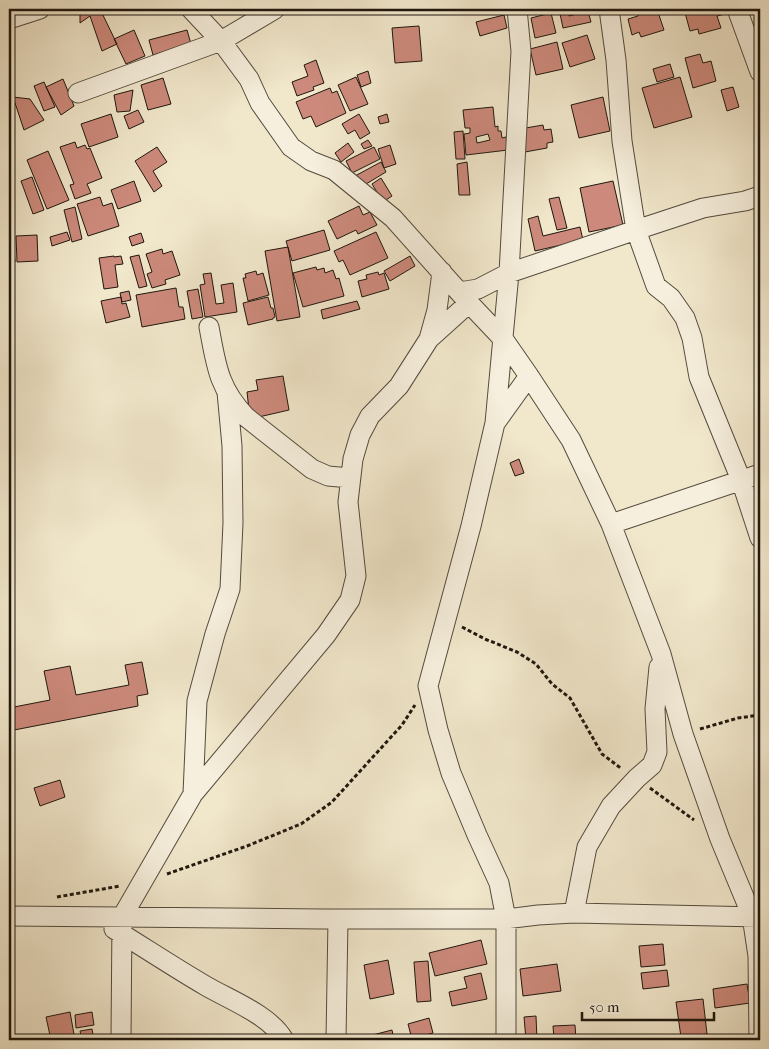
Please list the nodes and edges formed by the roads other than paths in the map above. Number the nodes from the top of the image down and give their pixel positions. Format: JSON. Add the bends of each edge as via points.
{"nodes":[{"id":1,"x":40,"y":9,"type":"edge"},
{"id":2,"x":191,"y":9,"type":"edge"},
{"id":3,"x":275,"y":9,"type":"edge"},
{"id":4,"x":517,"y":9,"type":"edge"},
{"id":5,"x":609,"y":9,"type":"edge"},
{"id":6,"x":737,"y":9,"type":"edge"},
{"id":7,"x":9,"y":19,"type":"edge"},
{"id":8,"x":221,"y":41,"type":"junction"},
{"id":9,"x":760,"y":72,"type":"edge"},
{"id":10,"x":78,"y":93,"type":"dead end"},
{"id":11,"x":760,"y":196,"type":"edge"},
{"id":12,"x":636,"y":230,"type":"junction"},
{"id":13,"x":442,"y":272,"type":"junction"},
{"id":14,"x":508,"y":273,"type":"junction"},
{"id":15,"x":464,"y":298,"type":"junction"},
{"id":16,"x":209,"y":327,"type":"dead end"},
{"id":17,"x":429,"y":339,"type":"junction"},
{"id":18,"x":504,"y":340,"type":"junction"},
{"id":19,"x":529,"y":376,"type":"junction"},
{"id":20,"x":227,"y":392,"type":"junction"},
{"id":21,"x":495,"y":423,"type":"junction"},
{"id":22,"x":760,"y":474,"type":"edge"},
{"id":23,"x":350,"y":478,"type":"junction"},
{"id":24,"x":741,"y":480,"type":"junction"},
{"id":25,"x":611,"y":524,"type":"junction"},
{"id":26,"x":760,"y":538,"type":"edge"},
{"id":27,"x":661,"y":654,"type":"junction"},
{"id":28,"x":193,"y":794,"type":"junction"},
{"id":29,"x":574,"y":913,"type":"junction"},
{"id":30,"x":9,"y":916,"type":"edge"},
{"id":31,"x":756,"y":916,"type":"edge"},
{"id":32,"x":338,"y":919,"type":"junction"},
{"id":33,"x":506,"y":919,"type":"junction"},
{"id":34,"x":121,"y":925,"type":"junction"},
{"id":35,"x":121,"y":1040,"type":"edge"},
{"id":36,"x":284,"y":1040,"type":"edge"},
{"id":37,"x":336,"y":1040,"type":"edge"},
{"id":38,"x":506,"y":1040,"type":"edge"},
{"id":39,"x":759,"y":1040,"type":"edge"}],
"edges":[{"from":1,"to":7,"type":"street"},
{"from":2,"to":8,"type":"street"},
{"from":3,"to":8,"type":"street"},
{"from":4,"to":14,"type":"street","via":[[521,51]]},
{"from":5,"to":12,"type":"street","via":[[622,141]]},
{"from":6,"to":9,"type":"street"},
{"from":8,"to":10,"type":"street"},
{"from":8,"to":13,"type":"street","via":[[291,147],[311,161],[334,170],[393,218]]},
{"from":11,"to":12,"type":"street","via":[[703,208]]},
{"from":12,"to":14,"type":"street"},
{"from":12,"to":24,"type":"street","via":[[656,286],[671,298],[684,318],[692,338],[698,377]]},
{"from":13,"to":15,"type":"street"},
{"from":13,"to":17,"type":"street"},
{"from":14,"to":15,"type":"street"},
{"from":14,"to":18,"type":"street"},
{"from":15,"to":17,"type":"street"},
{"from":15,"to":18,"type":"street"},
{"from":16,"to":20,"type":"street","via":[[218,376]]},
{"from":17,"to":23,"type":"street","via":[[399,386],[367,422],[360,435]]},
{"from":18,"to":19,"type":"street"},
{"from":18,"to":21,"type":"street"},
{"from":19,"to":21,"type":"street"},
{"from":19,"to":25,"type":"street","via":[[571,440]]},
{"from":20,"to":23,"type":"street","via":[[246,417],[312,469],[328,476]]},
{"from":20,"to":28,"type":"street","via":[[232,446],[230,589],[197,701]]},
{"from":21,"to":33,"type":"street","via":[[428,686],[452,773],[499,883]]},
{"from":22,"to":24,"type":"street"},
{"from":23,"to":28,"type":"street","via":[[348,502],[356,576],[350,600],[326,635]]},
{"from":24,"to":25,"type":"street"},
{"from":24,"to":26,"type":"street"},
{"from":25,"to":27,"type":"street"},
{"from":27,"to":29,"type":"street","via":[[655,709],[657,752],[652,765],[611,806],[587,847]]},
{"from":27,"to":31,"type":"street","via":[[682,734],[720,839]]},
{"from":28,"to":34,"type":"street"},
{"from":29,"to":31,"type":"street"},
{"from":29,"to":33,"type":"street"},
{"from":30,"to":34,"type":"street","via":[[94,916]]},
{"from":31,"to":39,"type":"street"},
{"from":32,"to":33,"type":"street"},
{"from":32,"to":34,"type":"street"},
{"from":32,"to":37,"type":"street"},
{"from":33,"to":38,"type":"street"},
{"from":34,"to":35,"type":"street"},
{"from":34,"to":36,"type":"street","via":[[206,986],[253,1011]]}]}
